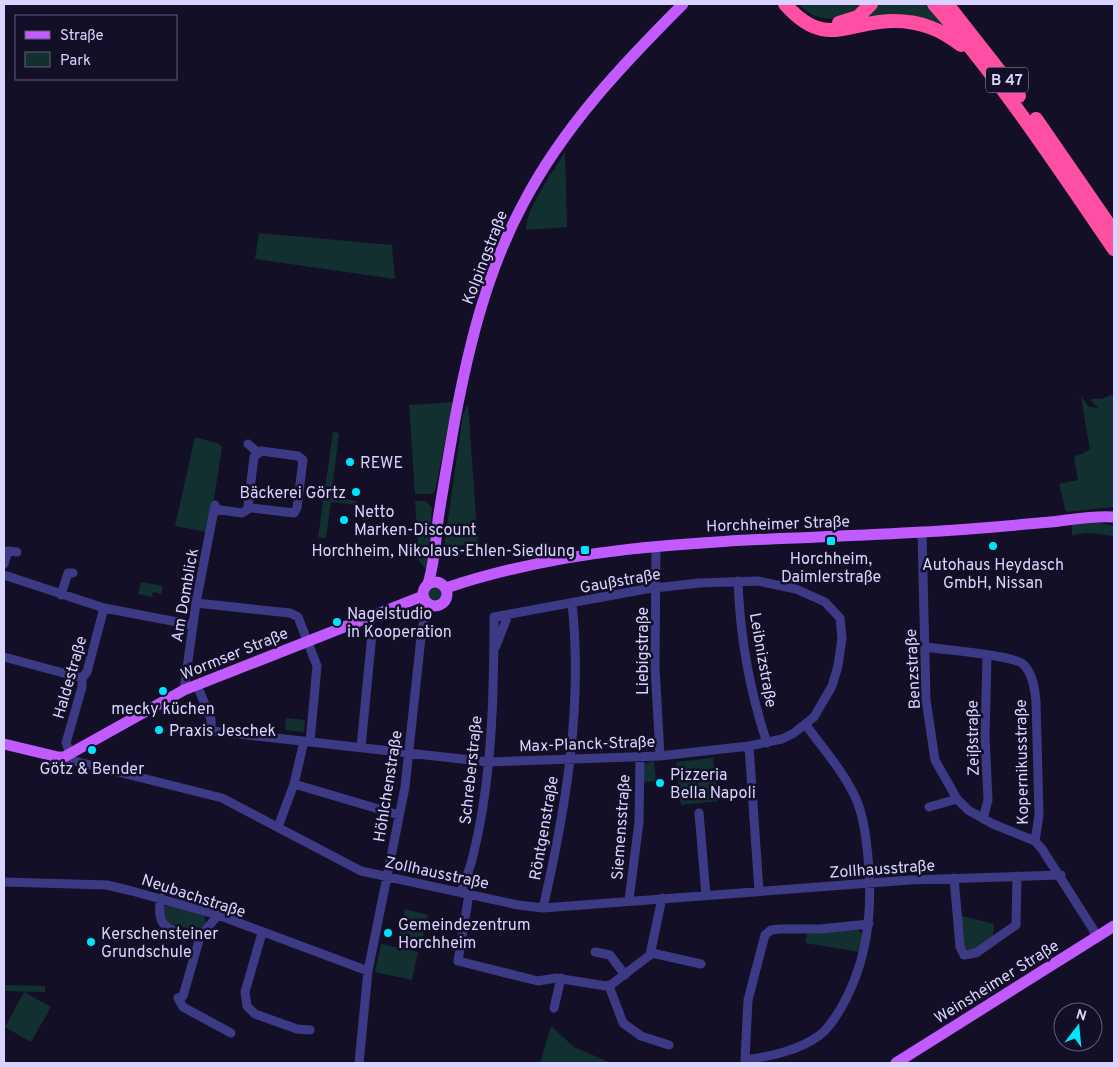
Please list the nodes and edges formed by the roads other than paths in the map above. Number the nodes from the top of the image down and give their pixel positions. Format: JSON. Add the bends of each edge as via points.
{"nodes":[{"id":1,"x":683,"y":4,"type":"edge"},
{"id":2,"x":687,"y":4,"type":"edge"},
{"id":3,"x":785,"y":4,"type":"edge"},
{"id":4,"x":795,"y":4,"type":"edge"},
{"id":5,"x":871,"y":4,"type":"edge"},
{"id":6,"x":934,"y":4,"type":"edge"},
{"id":7,"x":947,"y":4,"type":"edge"},
{"id":8,"x":669,"y":18,"type":"junction"},
{"id":9,"x":987,"y":69,"type":"junction"},
{"id":10,"x":1114,"y":232,"type":"edge"},
{"id":11,"x":1114,"y":249,"type":"edge"},
{"id":12,"x":248,"y":444,"type":"dead end"},
{"id":13,"x":257,"y":452,"type":"junction"},
{"id":14,"x":250,"y":508,"type":"junction"},
{"id":15,"x":1114,"y":517,"type":"edge"},
{"id":16,"x":922,"y":532,"type":"junction"},
{"id":17,"x":656,"y":546,"type":"junction"},
{"id":18,"x":17,"y":552,"type":"dead end"},
{"id":19,"x":4,"y":564,"type":"edge"},
{"id":20,"x":73,"y":573,"type":"dead end"},
{"id":21,"x":4,"y":575,"type":"edge"},
{"id":22,"x":738,"y":581,"type":"junction"},
{"id":23,"x":438,"y":585,"type":"junction"},
{"id":24,"x":656,"y":588,"type":"junction"},
{"id":25,"x":61,"y":595,"type":"junction"},
{"id":26,"x":423,"y":596,"type":"junction"},
{"id":27,"x":196,"y":603,"type":"junction"},
{"id":28,"x":572,"y":603,"type":"junction"},
{"id":29,"x":430,"y":606,"type":"junction"},
{"id":30,"x":104,"y":608,"type":"junction"},
{"id":31,"x":508,"y":615,"type":"joint"},
{"id":32,"x":367,"y":616,"type":"junction"},
{"id":33,"x":193,"y":625,"type":"junction"},
{"id":34,"x":308,"y":640,"type":"junction"},
{"id":35,"x":926,"y":647,"type":"junction"},
{"id":36,"x":987,"y":656,"type":"junction"},
{"id":37,"x":4,"y":657,"type":"edge"},
{"id":38,"x":82,"y":678,"type":"junction"},
{"id":39,"x":197,"y":685,"type":"junction"},
{"id":40,"x":184,"y":690,"type":"junction"},
{"id":41,"x":806,"y":725,"type":"junction"},
{"id":42,"x":307,"y":742,"type":"junction"},
{"id":43,"x":767,"y":743,"type":"junction"},
{"id":44,"x":4,"y":744,"type":"edge"},
{"id":45,"x":749,"y":746,"type":"junction"},
{"id":46,"x":360,"y":747,"type":"junction"},
{"id":47,"x":409,"y":752,"type":"junction"},
{"id":48,"x":67,"y":755,"type":"junction"},
{"id":49,"x":660,"y":756,"type":"junction"},
{"id":50,"x":640,"y":757,"type":"junction"},
{"id":51,"x":569,"y":759,"type":"junction"},
{"id":52,"x":488,"y":762,"type":"junction"},
{"id":53,"x":294,"y":784,"type":"junction"},
{"id":54,"x":957,"y":799,"type":"junction"},
{"id":55,"x":928,"y":807,"type":"dead end"},
{"id":56,"x":699,"y":813,"type":"dead end"},
{"id":57,"x":399,"y":815,"type":"junction"},
{"id":58,"x":983,"y":819,"type":"junction"},
{"id":59,"x":278,"y":828,"type":"junction"},
{"id":60,"x":1035,"y":842,"type":"junction"},
{"id":61,"x":1061,"y":875,"type":"junction"},
{"id":62,"x":1017,"y":876,"type":"junction"},
{"id":63,"x":386,"y":878,"type":"junction"},
{"id":64,"x":954,"y":878,"type":"junction"},
{"id":65,"x":4,"y":882,"type":"edge"},
{"id":66,"x":870,"y":883,"type":"junction"},
{"id":67,"x":759,"y":891,"type":"junction"},
{"id":68,"x":465,"y":893,"type":"junction"},
{"id":69,"x":706,"y":895,"type":"junction"},
{"id":70,"x":161,"y":898,"type":"junction"},
{"id":71,"x":662,"y":898,"type":"junction"},
{"id":72,"x":629,"y":900,"type":"junction"},
{"id":73,"x":543,"y":908,"type":"junction"},
{"id":74,"x":218,"y":915,"type":"junction"},
{"id":75,"x":869,"y":924,"type":"junction"},
{"id":76,"x":1114,"y":926,"type":"edge"},
{"id":77,"x":262,"y":933,"type":"junction"},
{"id":78,"x":200,"y":937,"type":"junction"},
{"id":79,"x":1096,"y":938,"type":"junction"},
{"id":80,"x":595,"y":952,"type":"dead end"},
{"id":81,"x":652,"y":953,"type":"junction"},
{"id":82,"x":701,"y":964,"type":"dead end"},
{"id":83,"x":368,"y":971,"type":"junction"},
{"id":84,"x":625,"y":974,"type":"junction"},
{"id":85,"x":561,"y":978,"type":"junction"},
{"id":86,"x":609,"y":986,"type":"junction"},
{"id":87,"x":554,"y":1008,"type":"dead end"},
{"id":88,"x":310,"y":1030,"type":"dead end"},
{"id":89,"x":231,"y":1033,"type":"dead end"},
{"id":90,"x":670,"y":1045,"type":"dead end"},
{"id":91,"x":359,"y":1063,"type":"edge"},
{"id":92,"x":896,"y":1063,"type":"edge"}],
"edges":[{"from":1,"to":8,"type":"main road","name":"Kolpingstraße"},
{"from":2,"to":8,"type":"main road","name":"Kolpingstraße"},
{"from":3,"to":9,"type":"highway","via":[[804,22],[822,29],[845,30],[892,21],[928,26],[957,41]]},
{"from":4,"to":5,"type":"highway","via":[[814,19],[836,23],[858,17]]},
{"from":6,"to":9,"type":"highway","number":"B 47"},
{"from":7,"to":10,"type":"highway","number":"B 47","via":[[997,66]]},
{"from":8,"to":23,"type":"main road","name":"Kolpingstraße","via":[[569,131],[530,191],[508,233],[468,355],[433,557]]},
{"from":9,"to":11,"type":"highway","number":"B 47"},
{"from":12,"to":13,"type":"street"},
{"from":13,"to":14,"type":"street","via":[[247,503]]},
{"from":13,"to":14,"type":"street","via":[[298,456],[303,460],[295,512]]},
{"from":14,"to":27,"type":"street","name":"Am Domblick","via":[[242,513],[215,507]]},
{"from":15,"to":16,"type":"main road","name":"Horchheimer Straße"},
{"from":16,"to":17,"type":"main road","name":"Horchheimer Straße"},
{"from":16,"to":35,"type":"street","name":"Benzstraße"},
{"from":17,"to":23,"type":"main road","name":"Horchheimer Straße","via":[[600,553]]},
{"from":17,"to":24,"type":"street","name":"Liebigstraße"},
{"from":18,"to":19,"type":"street","via":[[8,551]]},
{"from":20,"to":25,"type":"street","via":[[68,572]]},
{"from":21,"to":25,"type":"street"},
{"from":22,"to":24,"type":"street","name":"Gaußstraße"},
{"from":22,"to":41,"type":"street","name":"Gaußstraße","via":[[768,582],[808,593],[825,602],[840,618],[841,647],[835,678],[822,707]]},
{"from":22,"to":43,"type":"street","name":"Leibnizstraße","via":[[746,667]]},
{"from":23,"to":26,"type":"main road","via":[[424,588]]},
{"from":23,"to":29,"type":"main road","via":[[448,596],[444,603]]},
{"from":24,"to":28,"type":"street","name":"Gaußstraße"},
{"from":24,"to":49,"type":"street","name":"Liebigstraße","via":[[655,667]]},
{"from":25,"to":30,"type":"street"},
{"from":26,"to":29,"type":"main road"},
{"from":26,"to":32,"type":"main road","name":"Wormser Straße"},
{"from":27,"to":33,"type":"street","name":"Am Domblick"},
{"from":27,"to":34,"type":"street","via":[[294,614]]},
{"from":28,"to":31,"type":"street","name":"Gaußstraße"},
{"from":28,"to":51,"type":"street","name":"Röntgenstraße","via":[[576,675]]},
{"from":29,"to":47,"type":"street","name":"Höhlchenstraße","via":[[421,634]]},
{"from":30,"to":33,"type":"street"},
{"from":30,"to":38,"type":"street","name":"Haldestraße","via":[[87,672]]},
{"from":31,"to":52,"type":"street","name":"Schreberstraße","via":[[495,648]]},
{"from":32,"to":34,"type":"main road","name":"Wormser Straße"},
{"from":32,"to":46,"type":"street","via":[[372,634]]},
{"from":33,"to":40,"type":"street","name":"Am Domblick"},
{"from":34,"to":39,"type":"main road","name":"Wormser Straße"},
{"from":34,"to":42,"type":"street","via":[[317,666]]},
{"from":35,"to":36,"type":"street","name":"Kopernikusstraße"},
{"from":35,"to":54,"type":"street","name":"Benzstraße","via":[[926,700],[935,760]]},
{"from":36,"to":58,"type":"street","name":"Zeißstraße","via":[[985,737],[988,800]]},
{"from":36,"to":60,"type":"street","name":"Kopernikusstraße","via":[[1017,659],[1024,664],[1034,683],[1039,815]]},
{"from":37,"to":38,"type":"street"},
{"from":38,"to":48,"type":"street","name":"Haldestraße","via":[[66,743]]},
{"from":39,"to":40,"type":"main road","name":"Wormser Straße"},
{"from":39,"to":42,"type":"street","name":"Max-Planck-Straße","via":[[209,713],[211,731]]},
{"from":40,"to":48,"type":"main road","name":"Wormser Straße"},
{"from":41,"to":43,"type":"street","name":"Max-Planck-Straße","via":[[794,734]]},
{"from":41,"to":66,"type":"street","via":[[839,770],[857,803],[864,828]]},
{"from":42,"to":46,"type":"street","name":"Max-Planck-Straße"},
{"from":42,"to":53,"type":"street"},
{"from":43,"to":45,"type":"street","name":"Max-Planck-Straße"},
{"from":44,"to":48,"type":"main road","via":[[58,757]]},
{"from":45,"to":49,"type":"street","name":"Max-Planck-Straße"},
{"from":45,"to":67,"type":"street"},
{"from":46,"to":47,"type":"street","name":"Max-Planck-Straße"},
{"from":47,"to":52,"type":"street","name":"Max-Planck-Straße"},
{"from":47,"to":57,"type":"street","name":"Höhlchenstraße"},
{"from":48,"to":59,"type":"street","name":"Zollhausstraße","via":[[66,759],[222,798]]},
{"from":49,"to":50,"type":"street","name":"Max-Planck-Straße"},
{"from":50,"to":51,"type":"street","name":"Max-Planck-Straße"},
{"from":50,"to":72,"type":"street","name":"Siemensstraße","via":[[639,822]]},
{"from":51,"to":52,"type":"street","name":"Max-Planck-Straße"},
{"from":51,"to":73,"type":"street","name":"Röntgenstraße","via":[[560,830]]},
{"from":52,"to":68,"type":"street","name":"Schreberstraße"},
{"from":53,"to":57,"type":"street"},
{"from":53,"to":59,"type":"street"},
{"from":54,"to":55,"type":"street"},
{"from":54,"to":58,"type":"street","name":"Benzstraße"},
{"from":56,"to":69,"type":"street"},
{"from":57,"to":63,"type":"street","name":"Höhlchenstraße"},
{"from":58,"to":60,"type":"street","name":"Benzstraße"},
{"from":59,"to":63,"type":"street","name":"Zollhausstraße","via":[[361,871]]},
{"from":60,"to":61,"type":"street","name":"Benzstraße"},
{"from":61,"to":62,"type":"street","name":"Zollhausstraße"},
{"from":61,"to":79,"type":"street","name":"Benzstraße"},
{"from":62,"to":64,"type":"street","name":"Zollhausstraße"},
{"from":62,"to":64,"type":"street","via":[[1016,925],[976,953],[964,955],[960,947]]},
{"from":63,"to":68,"type":"street","name":"Zollhausstraße"},
{"from":63,"to":83,"type":"street","name":"Höhlchenstraße"},
{"from":64,"to":66,"type":"street","name":"Zollhausstraße"},
{"from":65,"to":70,"type":"street","name":"Neubachstraße","via":[[107,885]]},
{"from":66,"to":67,"type":"street","name":"Zollhausstraße"},
{"from":66,"to":75,"type":"street"},
{"from":67,"to":69,"type":"street","name":"Zollhausstraße"},
{"from":68,"to":73,"type":"street","name":"Zollhausstraße"},
{"from":68,"to":85,"type":"street","name":"Schreberstraße","via":[[458,961],[538,981]]},
{"from":69,"to":71,"type":"street","name":"Zollhausstraße"},
{"from":70,"to":74,"type":"street","name":"Neubachstraße"},
{"from":70,"to":78,"type":"street","via":[[158,916],[164,926]]},
{"from":71,"to":72,"type":"street","name":"Zollhausstraße"},
{"from":71,"to":81,"type":"street"},
{"from":72,"to":73,"type":"street","name":"Zollhausstraße"},
{"from":74,"to":77,"type":"street","name":"Neubachstraße"},
{"from":74,"to":78,"type":"street"},
{"from":75,"to":75,"type":"street","via":[[780,929],[765,935],[748,1000],[745,1060],[775,1055],[821,1035],[831,1024],[857,976]]},
{"from":76,"to":79,"type":"main road","name":"Weinsheimer Straße"},
{"from":77,"to":83,"type":"street","name":"Neubachstraße"},
{"from":77,"to":88,"type":"street","via":[[245,992],[247,1006],[255,1014],[297,1029]]},
{"from":78,"to":89,"type":"street","via":[[183,996],[178,998],[182,1007]]},
{"from":79,"to":92,"type":"main road","name":"Weinsheimer Straße"},
{"from":80,"to":84,"type":"street","via":[[610,955]]},
{"from":81,"to":82,"type":"street"},
{"from":81,"to":84,"type":"street"},
{"from":83,"to":91,"type":"street","name":"Höhlchenstraße"},
{"from":84,"to":86,"type":"street"},
{"from":85,"to":86,"type":"street"},
{"from":85,"to":87,"type":"street"},
{"from":86,"to":90,"type":"street","via":[[623,1023],[641,1036]]}]}
